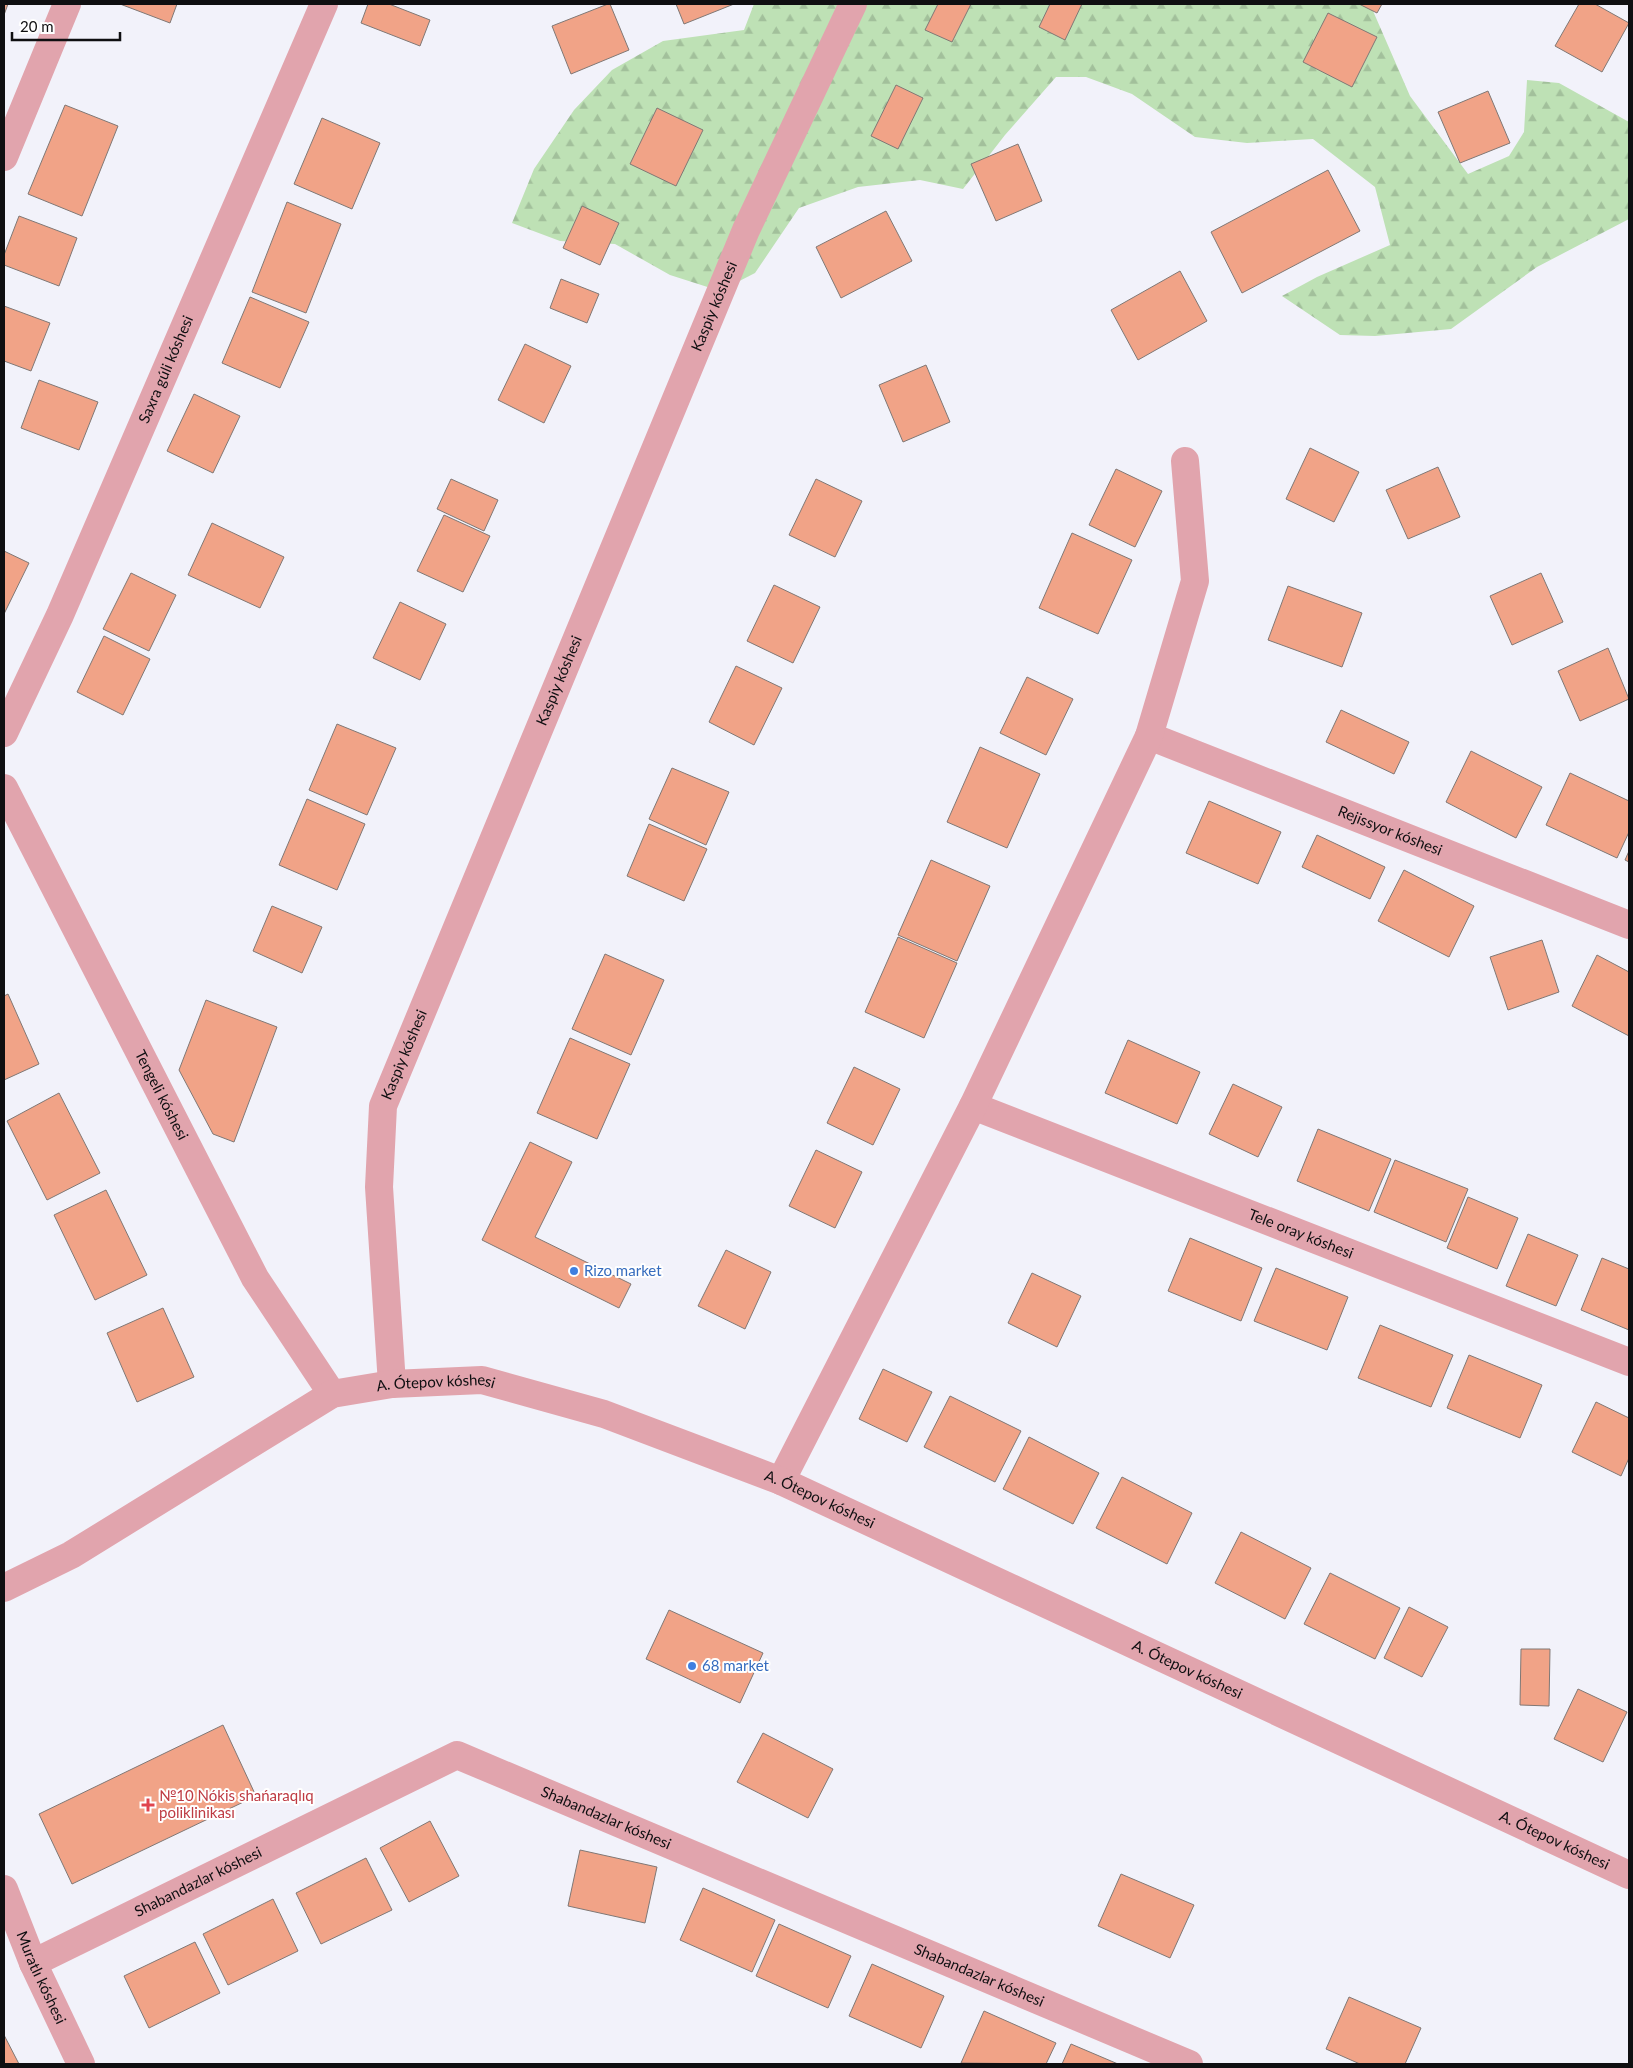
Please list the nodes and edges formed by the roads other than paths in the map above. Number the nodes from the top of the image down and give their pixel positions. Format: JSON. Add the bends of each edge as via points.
{"nodes":[{"id":1,"x":67,"y":4,"type":"edge"},
{"id":2,"x":324,"y":4,"type":"edge"},
{"id":3,"x":853,"y":4,"type":"edge"},
{"id":4,"x":4,"y":157,"type":"edge"},
{"id":5,"x":1185,"y":462,"type":"dead end"},
{"id":6,"x":4,"y":733,"type":"edge"},
{"id":7,"x":1149,"y":736,"type":"junction"},
{"id":8,"x":4,"y":788,"type":"edge"},
{"id":9,"x":1629,"y":925,"type":"edge"},
{"id":10,"x":973,"y":1106,"type":"junction"},
{"id":11,"x":1629,"y":1362,"type":"edge"},
{"id":12,"x":392,"y":1384,"type":"junction"},
{"id":13,"x":332,"y":1394,"type":"junction"},
{"id":14,"x":781,"y":1481,"type":"junction"},
{"id":15,"x":4,"y":1588,"type":"edge"},
{"id":16,"x":1629,"y":1875,"type":"edge"},
{"id":17,"x":4,"y":1890,"type":"edge"},
{"id":18,"x":10,"y":1927,"type":"edge"},
{"id":19,"x":33,"y":1963,"type":"junction"},
{"id":20,"x":81,"y":2064,"type":"edge"},
{"id":21,"x":1189,"y":2064,"type":"edge"}],
"edges":[{"from":1,"to":4,"type":"street"},
{"from":2,"to":6,"type":"street","name":"Saxra gúli kóshesi","via":[[60,615]]},
{"from":3,"to":12,"type":"street","name":"Kaspiy kóshesi","via":[[746,230],[383,1106],[379,1187]]},
{"from":5,"to":7,"type":"street","via":[[1195,581]]},
{"from":7,"to":9,"type":"street","name":"Rejissyor kóshesi"},
{"from":7,"to":10,"type":"street"},
{"from":8,"to":13,"type":"street","name":"Tengeli kóshesi","via":[[255,1278]]},
{"from":10,"to":11,"type":"street","name":"Tele oray kóshesi"},
{"from":10,"to":14,"type":"street"},
{"from":12,"to":13,"type":"street","name":"A. Ótepov kóshesi"},
{"from":12,"to":14,"type":"street","name":"A. Ótepov kóshesi","via":[[482,1380],[604,1414]]},
{"from":13,"to":15,"type":"street","name":"A. Ótepov kóshesi","via":[[71,1554]]},
{"from":14,"to":16,"type":"street","name":"A. Ótepov kóshesi"},
{"from":17,"to":18,"type":"street","name":"Muratlı kóshesi"},
{"from":18,"to":19,"type":"street","name":"Muratlı kóshesi"},
{"from":19,"to":20,"type":"street","name":"Muratlı kóshesi"},
{"from":19,"to":21,"type":"street","name":"Shabandazlar kóshesi","via":[[457,1755]]}]}
